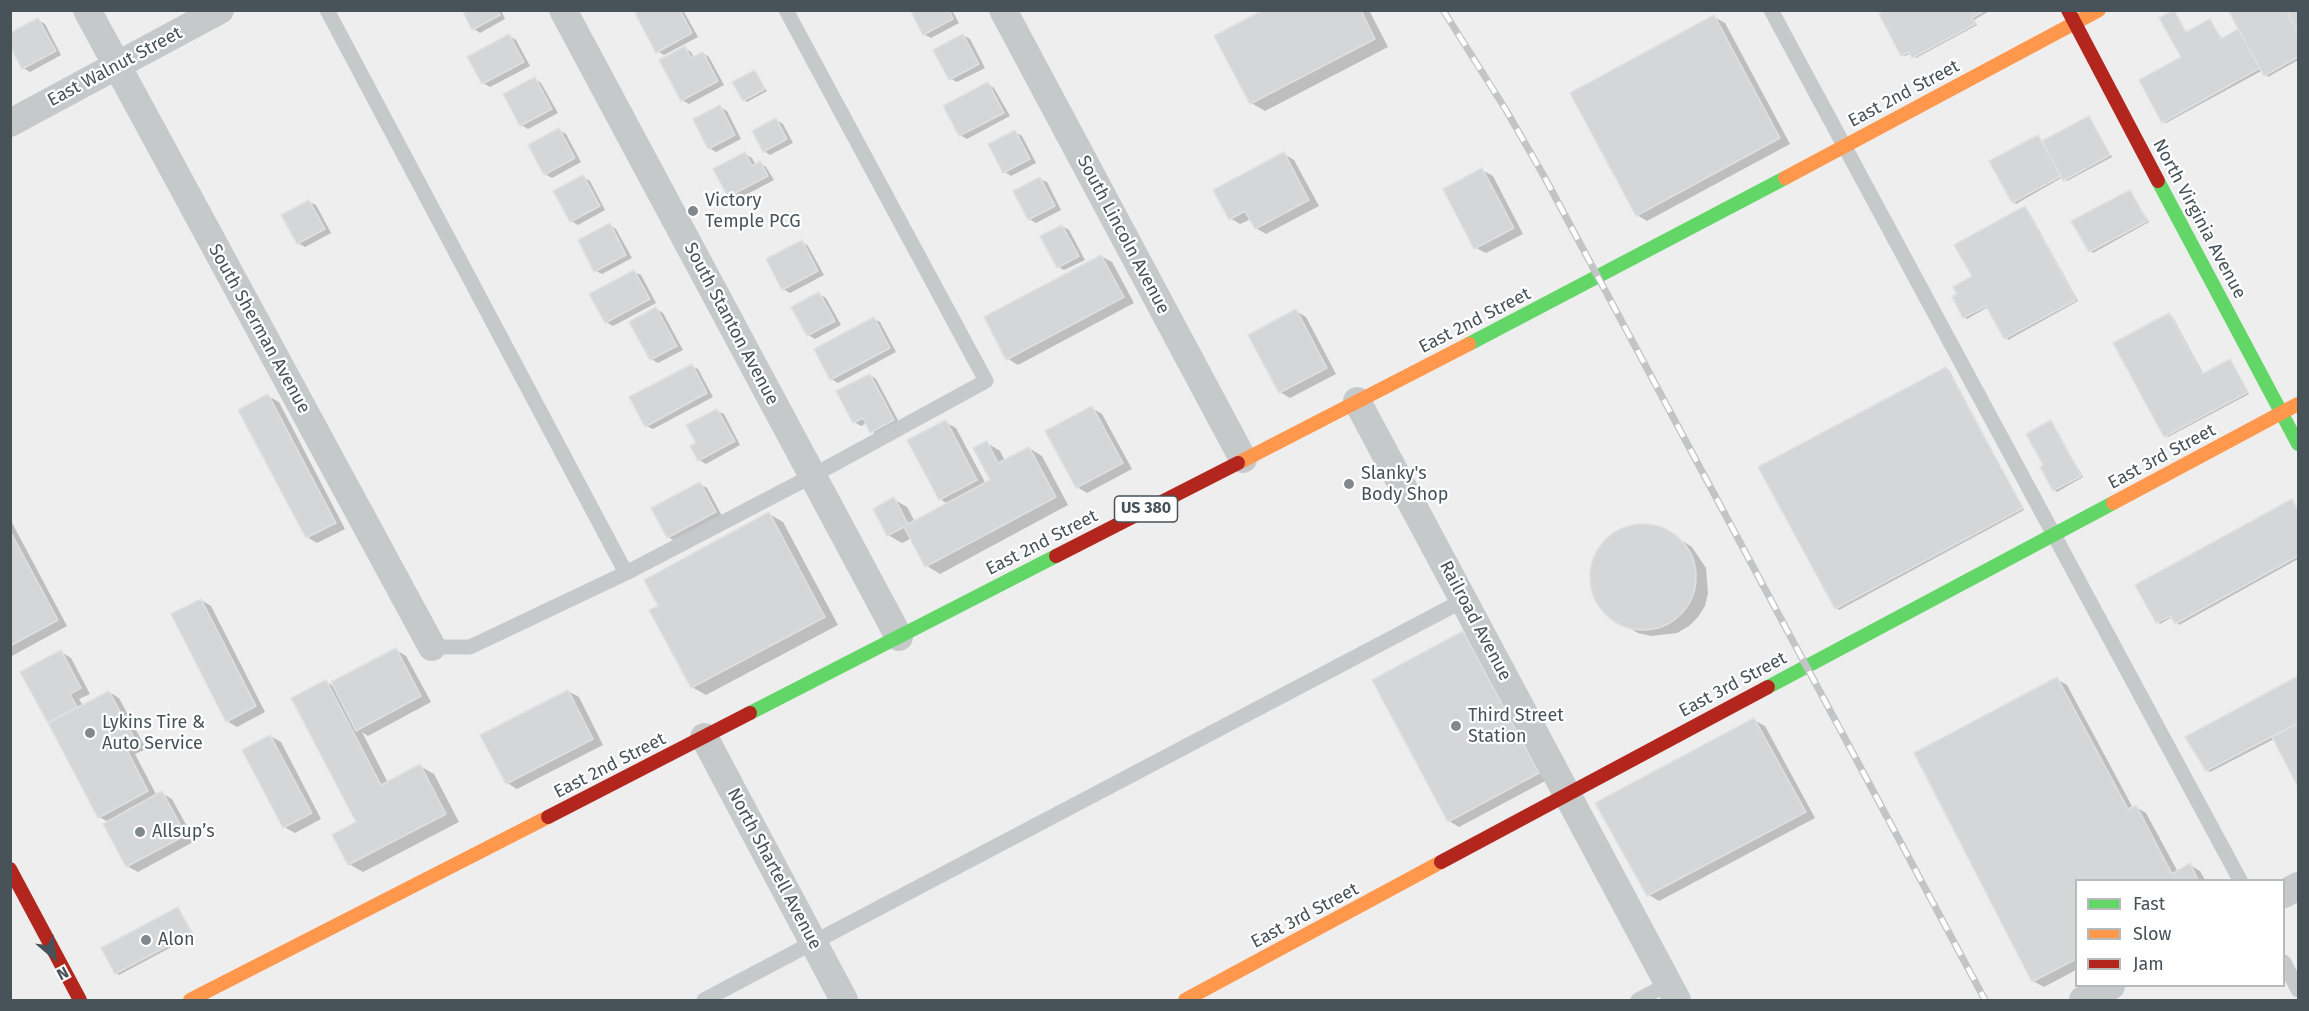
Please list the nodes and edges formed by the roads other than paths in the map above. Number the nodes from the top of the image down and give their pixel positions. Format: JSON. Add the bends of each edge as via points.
{"nodes":[{"id":1,"x":87,"y":10,"type":"edge"},
{"id":2,"x":220,"y":10,"type":"edge"},
{"id":3,"x":327,"y":10,"type":"edge"},
{"id":4,"x":563,"y":10,"type":"edge"},
{"id":5,"x":786,"y":10,"type":"edge"},
{"id":6,"x":1004,"y":10,"type":"edge"},
{"id":7,"x":1771,"y":10,"type":"edge"},
{"id":8,"x":2099,"y":10,"type":"edge"},
{"id":9,"x":2072,"y":17,"type":"edge"},
{"id":10,"x":116,"y":67,"type":"junction"},
{"id":11,"x":10,"y":123,"type":"edge"},
{"id":12,"x":1845,"y":146,"type":"junction"},
{"id":13,"x":1357,"y":401,"type":"junction"},
{"id":14,"x":2298,"y":404,"type":"edge"},
{"id":15,"x":2282,"y":413,"type":"junction"},
{"id":16,"x":2298,"y":444,"type":"edge"},
{"id":17,"x":1243,"y":459,"type":"junction"},
{"id":18,"x":812,"y":476,"type":"junction"},
{"id":19,"x":2054,"y":535,"type":"junction"},
{"id":20,"x":626,"y":573,"type":"junction"},
{"id":21,"x":1464,"y":600,"type":"junction"},
{"id":22,"x":899,"y":638,"type":"junction"},
{"id":23,"x":432,"y":647,"type":"joint"},
{"id":24,"x":704,"y":737,"type":"junction"},
{"id":25,"x":1568,"y":794,"type":"junction"},
{"id":26,"x":10,"y":869,"type":"edge"},
{"id":27,"x":2239,"y":879,"type":"edge"},
{"id":28,"x":813,"y":941,"type":"junction"},
{"id":29,"x":2285,"y":966,"type":"edge"},
{"id":30,"x":2109,"y":987,"type":"edge"},
{"id":31,"x":2298,"y":990,"type":"edge"},
{"id":32,"x":1673,"y":992,"type":"edge"},
{"id":33,"x":80,"y":1000,"type":"edge"},
{"id":34,"x":190,"y":1000,"type":"edge"},
{"id":35,"x":704,"y":1000,"type":"edge"},
{"id":36,"x":844,"y":1000,"type":"edge"},
{"id":37,"x":1185,"y":1000,"type":"edge"},
{"id":38,"x":1638,"y":1000,"type":"edge"},
{"id":39,"x":2083,"y":1000,"type":"edge"}],
"edges":[{"from":1,"to":10,"type":"street","name":"South Sherman Avenue"},
{"from":2,"to":10,"type":"street","name":"East Walnut Street"},
{"from":3,"to":20,"type":"lane"},
{"from":4,"to":18,"type":"street","name":"South Stanton Avenue"},
{"from":5,"to":18,"type":"lane","via":[[986,381]]},
{"from":6,"to":17,"type":"street","name":"South Lincoln Avenue"},
{"from":7,"to":12,"type":"lane"},
{"from":8,"to":9,"type":"main road","name":"East 2nd Street","number":"US 380"},
{"from":9,"to":12,"type":"main road","name":"East 2nd Street","number":"US 380"},
{"from":9,"to":15,"type":"main road","name":"North Virginia Avenue"},
{"from":10,"to":11,"type":"street","name":"East Walnut Street"},
{"from":10,"to":23,"type":"street","name":"South Sherman Avenue"},
{"from":12,"to":13,"type":"main road","name":"East 2nd Street","number":"US 380","via":[[1599,278]]},
{"from":12,"to":19,"type":"lane"},
{"from":13,"to":17,"type":"main road","name":"East 2nd Street","number":"US 380"},
{"from":13,"to":21,"type":"street","name":"Railroad Avenue"},
{"from":14,"to":15,"type":"main road","name":"East 3rd Street"},
{"from":15,"to":16,"type":"main road","name":"North Virginia Avenue"},
{"from":15,"to":19,"type":"main road","name":"East 3rd Street"},
{"from":17,"to":22,"type":"main road","name":"East 2nd Street","number":"US 380"},
{"from":18,"to":20,"type":"lane"},
{"from":18,"to":22,"type":"street","name":"South Stanton Avenue"},
{"from":19,"to":25,"type":"main road","name":"East 3rd Street"},
{"from":19,"to":27,"type":"lane"},
{"from":20,"to":23,"type":"lane","via":[[470,647]]},
{"from":21,"to":25,"type":"street","name":"Railroad Avenue"},
{"from":21,"to":28,"type":"lane"},
{"from":22,"to":24,"type":"main road","name":"East 2nd Street","number":"US 380"},
{"from":24,"to":28,"type":"street","name":"North Shartell Avenue"},
{"from":24,"to":34,"type":"main road","name":"East 2nd Street","number":"US 380"},
{"from":25,"to":32,"type":"street","name":"Railroad Avenue"},
{"from":25,"to":37,"type":"main road","name":"East 3rd Street"},
{"from":26,"to":33,"type":"main road"},
{"from":28,"to":35,"type":"lane"},
{"from":28,"to":36,"type":"street","name":"North Shartell Avenue"},
{"from":29,"to":31,"type":"lane"},
{"from":30,"to":39,"type":"street"},
{"from":32,"to":38,"type":"lane"}]}
